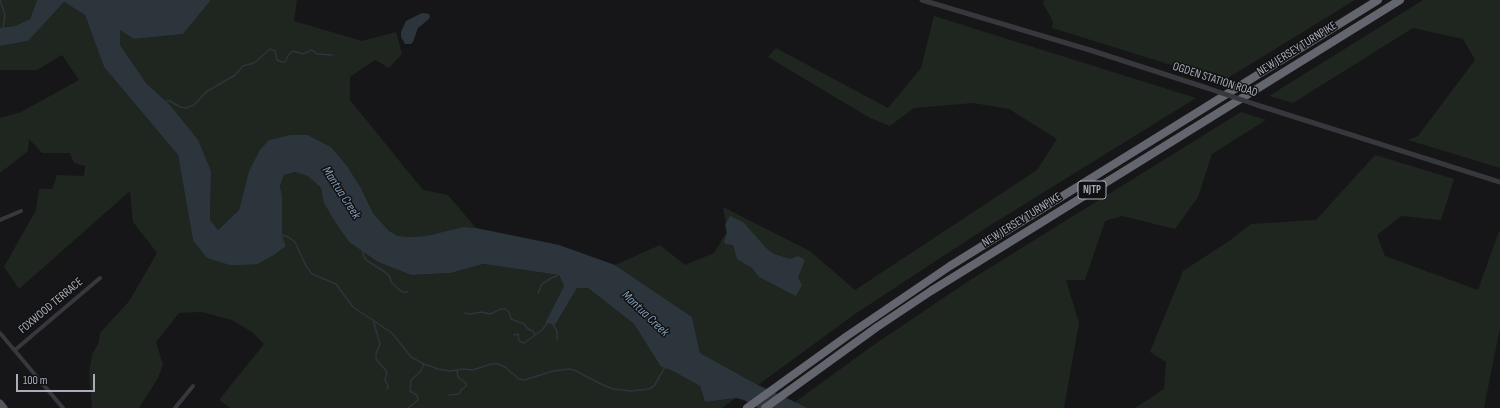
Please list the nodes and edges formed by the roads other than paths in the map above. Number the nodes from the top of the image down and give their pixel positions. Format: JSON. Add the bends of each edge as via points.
{"nodes":[{"id":1,"x":922,"y":0,"type":"edge"},
{"id":2,"x":1378,"y":0,"type":"edge"},
{"id":3,"x":1400,"y":0,"type":"edge"},
{"id":4,"x":1500,"y":182,"type":"edge"},
{"id":5,"x":21,"y":211,"type":"dead end"},
{"id":6,"x":0,"y":220,"type":"edge"},
{"id":7,"x":100,"y":278,"type":"dead end"},
{"id":8,"x":0,"y":332,"type":"edge"},
{"id":9,"x":14,"y":350,"type":"junction"},
{"id":10,"x":193,"y":386,"type":"dead end"},
{"id":11,"x":0,"y":404,"type":"edge"},
{"id":12,"x":4,"y":408,"type":"edge"},
{"id":13,"x":63,"y":408,"type":"edge"},
{"id":14,"x":175,"y":408,"type":"edge"},
{"id":15,"x":747,"y":408,"type":"edge"},
{"id":16,"x":765,"y":408,"type":"edge"}],
"edges":[{"from":1,"to":4,"type":"street","name":"OGDEN STATION ROAD","bridge":true,"via":[[1093,51]]},
{"from":2,"to":15,"type":"highway","name":"NEW JERSEY TURNPIKE","number":"NJTP","via":[[903,296]]},
{"from":3,"to":16,"type":"highway","name":"NEW JERSEY TURNPIKE","number":"NJTP","via":[[988,255],[877,327]]},
{"from":5,"to":6,"type":"street"},
{"from":7,"to":9,"type":"street","name":"FOXWOOD TERRACE"},
{"from":8,"to":9,"type":"street"},
{"from":9,"to":13,"type":"street"},
{"from":10,"to":14,"type":"street"},
{"from":11,"to":12,"type":"main road"}]}
